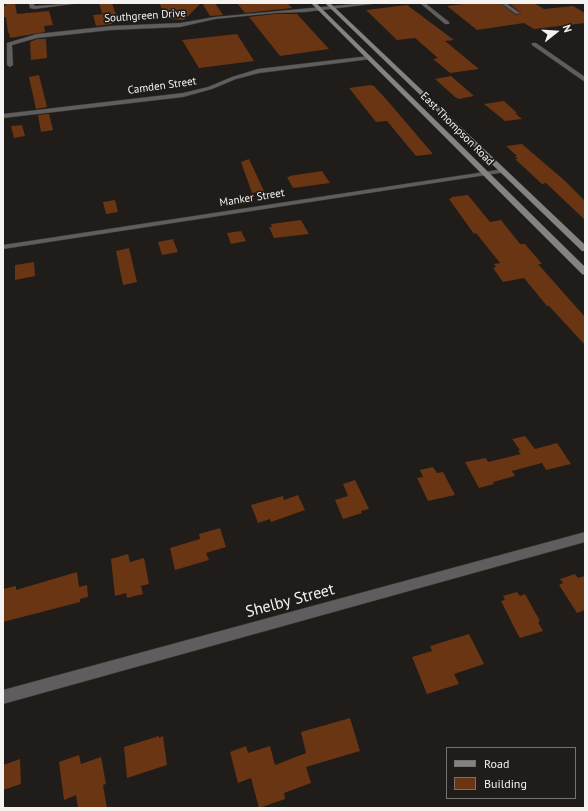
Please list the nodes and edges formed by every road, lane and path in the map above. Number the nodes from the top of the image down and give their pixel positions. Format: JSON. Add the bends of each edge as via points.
{"nodes":[{"id":1,"x":31,"y":3,"type":"edge"},
{"id":2,"x":78,"y":3,"type":"edge"},
{"id":3,"x":314,"y":3,"type":"edge"},
{"id":4,"x":378,"y":3,"type":"edge"},
{"id":5,"x":422,"y":3,"type":"edge"},
{"id":6,"x":503,"y":3,"type":"edge"},
{"id":7,"x":329,"y":7,"type":"edge"},
{"id":8,"x":320,"y":9,"type":"junction"},
{"id":9,"x":518,"y":12,"type":"dead end"},
{"id":10,"x":447,"y":23,"type":"dead end"},
{"id":11,"x":534,"y":44,"type":"dead end"},
{"id":12,"x":384,"y":57,"type":"junction"},
{"id":13,"x":370,"y":58,"type":"junction"},
{"id":14,"x":10,"y":65,"type":"dead end"},
{"id":15,"x":585,"y":80,"type":"edge"},
{"id":16,"x":3,"y":116,"type":"edge"},
{"id":17,"x":504,"y":171,"type":"junction"},
{"id":18,"x":487,"y":174,"type":"junction"},
{"id":19,"x":3,"y":247,"type":"edge"},
{"id":20,"x":585,"y":249,"type":"edge"},
{"id":21,"x":585,"y":272,"type":"edge"},
{"id":22,"x":585,"y":537,"type":"edge"},
{"id":23,"x":3,"y":697,"type":"edge"}],
"edges":[{"from":1,"to":2,"type":"street","via":[[33,8]]},
{"from":3,"to":8,"type":"main road","name":"East Thompson Road"},
{"from":4,"to":7,"type":"street","name":"Southgreen Drive"},
{"from":5,"to":10,"type":"street"},
{"from":6,"to":9,"type":"street"},
{"from":7,"to":8,"type":"street","name":"Southgreen Drive"},
{"from":7,"to":12,"type":"main road","name":"East Thompson Road"},
{"from":8,"to":13,"type":"main road","name":"East Thompson Road"},
{"from":8,"to":14,"type":"street","name":"Southgreen Drive","via":[[213,18],[180,25],[111,28],[38,36],[9,44]]},
{"from":11,"to":15,"type":"street"},
{"from":12,"to":13,"type":"main road"},
{"from":12,"to":17,"type":"main road","name":"East Thompson Road"},
{"from":13,"to":16,"type":"street","name":"Camden Street","via":[[258,71],[183,95]]},
{"from":13,"to":18,"type":"main road","name":"East Thompson Road"},
{"from":17,"to":18,"type":"street","name":"Manker Street"},
{"from":17,"to":20,"type":"main road","name":"East Thompson Road"},
{"from":18,"to":19,"type":"street","name":"Manker Street"},
{"from":18,"to":21,"type":"main road","name":"East Thompson Road"},
{"from":22,"to":23,"type":"street","name":"Shelby Street"}]}
